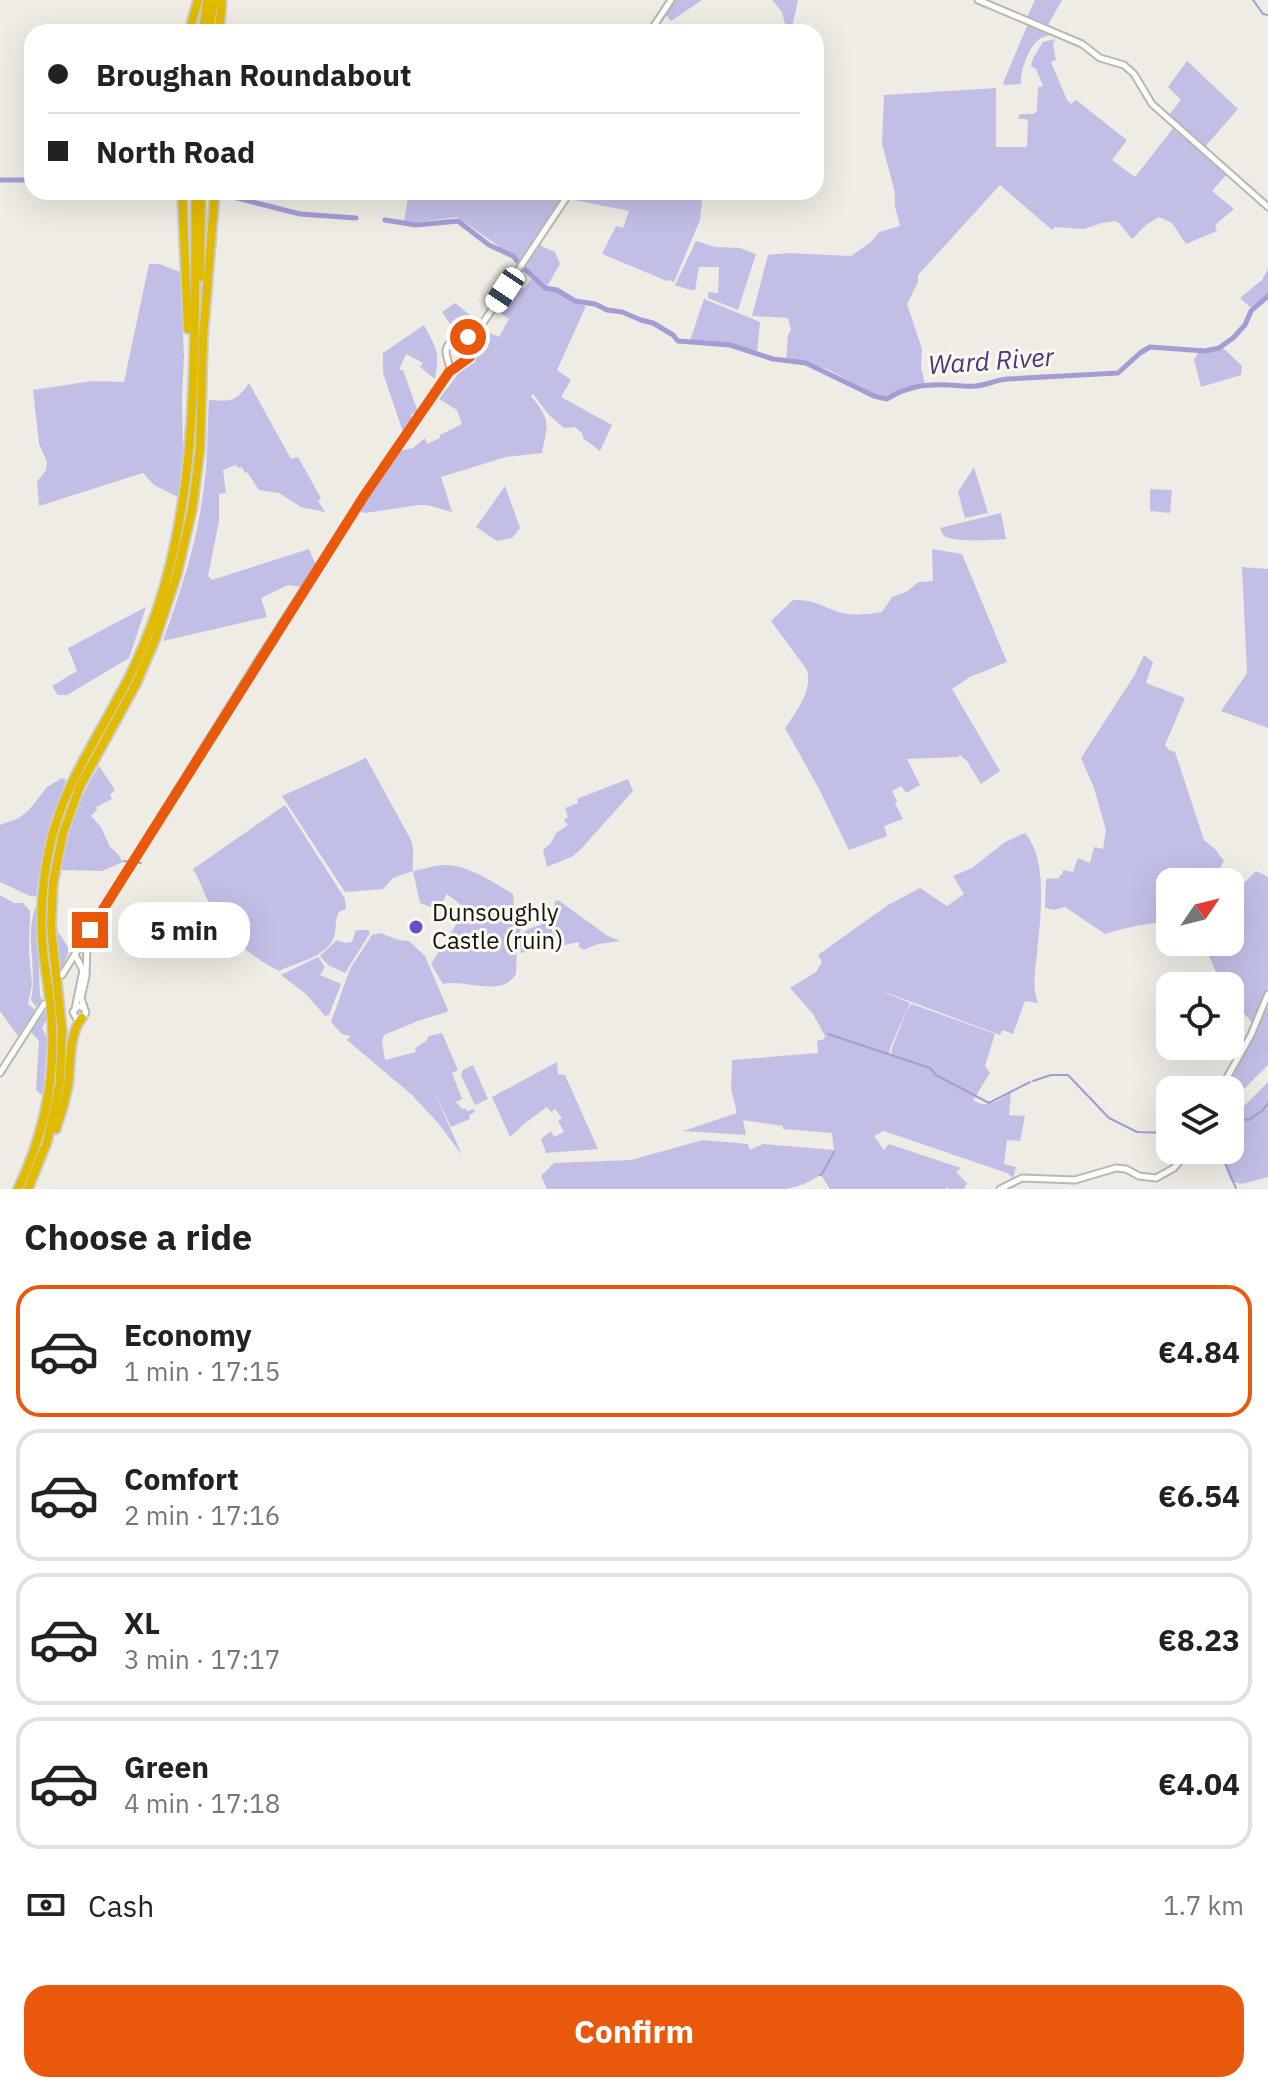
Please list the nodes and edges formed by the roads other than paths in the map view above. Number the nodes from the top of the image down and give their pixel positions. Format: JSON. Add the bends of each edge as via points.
{"nodes":[{"id":1,"x":198,"y":0,"type":"edge"},
{"id":2,"x":207,"y":0,"type":"edge"},
{"id":3,"x":214,"y":0,"type":"edge"},
{"id":4,"x":222,"y":0,"type":"edge"},
{"id":5,"x":671,"y":0,"type":"edge"},
{"id":6,"x":978,"y":0,"type":"edge"},
{"id":7,"x":192,"y":24,"type":"edge"},
{"id":8,"x":204,"y":24,"type":"edge"},
{"id":9,"x":210,"y":24,"type":"edge"},
{"id":10,"x":220,"y":24,"type":"edge"},
{"id":11,"x":655,"y":24,"type":"edge"},
{"id":12,"x":182,"y":200,"type":"edge"},
{"id":13,"x":199,"y":200,"type":"edge"},
{"id":14,"x":199,"y":200,"type":"edge"},
{"id":15,"x":213,"y":200,"type":"edge"},
{"id":16,"x":565,"y":200,"type":"edge"},
{"id":17,"x":1268,"y":207,"type":"edge"},
{"id":18,"x":473,"y":334,"type":"junction"},
{"id":19,"x":461,"y":339,"type":"junction"},
{"id":20,"x":471,"y":346,"type":"junction"},
{"id":21,"x":449,"y":359,"type":"junction"},
{"id":22,"x":461,"y":364,"type":"junction"},
{"id":23,"x":449,"y":372,"type":"junction"},
{"id":24,"x":187,"y":470,"type":"junction"},
{"id":25,"x":188,"y":529,"type":"junction"},
{"id":26,"x":90,"y":930,"type":"junction"},
{"id":27,"x":75,"y":954,"type":"junction"},
{"id":28,"x":68,"y":965,"type":"junction"},
{"id":29,"x":86,"y":965,"type":"junction"},
{"id":30,"x":82,"y":974,"type":"junction"},
{"id":31,"x":62,"y":975,"type":"dead end"},
{"id":32,"x":1268,"y":994,"type":"edge"},
{"id":33,"x":44,"y":1004,"type":"dead end"},
{"id":34,"x":83,"y":1008,"type":"junction"},
{"id":35,"x":75,"y":1009,"type":"junction"},
{"id":36,"x":82,"y":1018,"type":"junction"},
{"id":37,"x":0,"y":1073,"type":"edge"},
{"id":38,"x":1228,"y":1076,"type":"edge"},
{"id":39,"x":1177,"y":1164,"type":"edge"},
{"id":40,"x":18,"y":1189,"type":"edge"},
{"id":41,"x":30,"y":1189,"type":"edge"},
{"id":42,"x":1000,"y":1189,"type":"edge"}],
"edges":[{"from":1,"to":7,"type":"highway"},
{"from":2,"to":8,"type":"highway"},
{"from":3,"to":9,"type":"highway"},
{"from":4,"to":10,"type":"highway"},
{"from":5,"to":11,"type":"main road"},
{"from":6,"to":17,"type":"main road","via":[[1124,65],[1152,104]]},
{"from":12,"to":24,"type":"highway","via":[[190,377]]},
{"from":13,"to":24,"type":"highway"},
{"from":14,"to":25,"type":"highway","via":[[197,439]]},
{"from":15,"to":25,"type":"highway","via":[[200,449]]},
{"from":16,"to":18,"type":"main road"},
{"from":18,"to":19,"type":"main road"},
{"from":18,"to":20,"type":"main road"},
{"from":19,"to":20,"type":"main road"},
{"from":19,"to":21,"type":"main road","via":[[447,347]]},
{"from":20,"to":22,"type":"main road","via":[[470,357]]},
{"from":21,"to":22,"type":"main road"},
{"from":21,"to":23,"type":"main road"},
{"from":22,"to":23,"type":"main road"},
{"from":23,"to":26,"type":"main road","via":[[364,496]]},
{"from":24,"to":40,"type":"highway","via":[[175,545],[151,625],[121,694],[73,777],[53,832],[41,915],[52,1066],[43,1126]]},
{"from":25,"to":41,"type":"highway","via":[[155,640],[80,786],[63,833],[51,927],[61,1015],[60,1082]]},
{"from":26,"to":27,"type":"main road"},
{"from":26,"to":29,"type":"main road"},
{"from":27,"to":28,"type":"main road"},
{"from":27,"to":29,"type":"main road"},
{"from":27,"to":30,"type":"main road"},
{"from":28,"to":30,"type":"main road","via":[[78,965]]},
{"from":28,"to":31,"type":"main road"},
{"from":29,"to":34,"type":"main road"},
{"from":30,"to":35,"type":"main road"},
{"from":32,"to":38,"type":"main road"},
{"from":33,"to":37,"type":"main road"},
{"from":34,"to":35,"type":"main road"},
{"from":34,"to":36,"type":"main road"},
{"from":35,"to":36,"type":"main road","via":[[74,1016]]},
{"from":36,"to":41,"type":"highway","via":[[74,1033],[61,1116]]},
{"from":39,"to":42,"type":"main road","via":[[1156,1178],[1116,1168],[1075,1180],[1022,1178]]}]}
